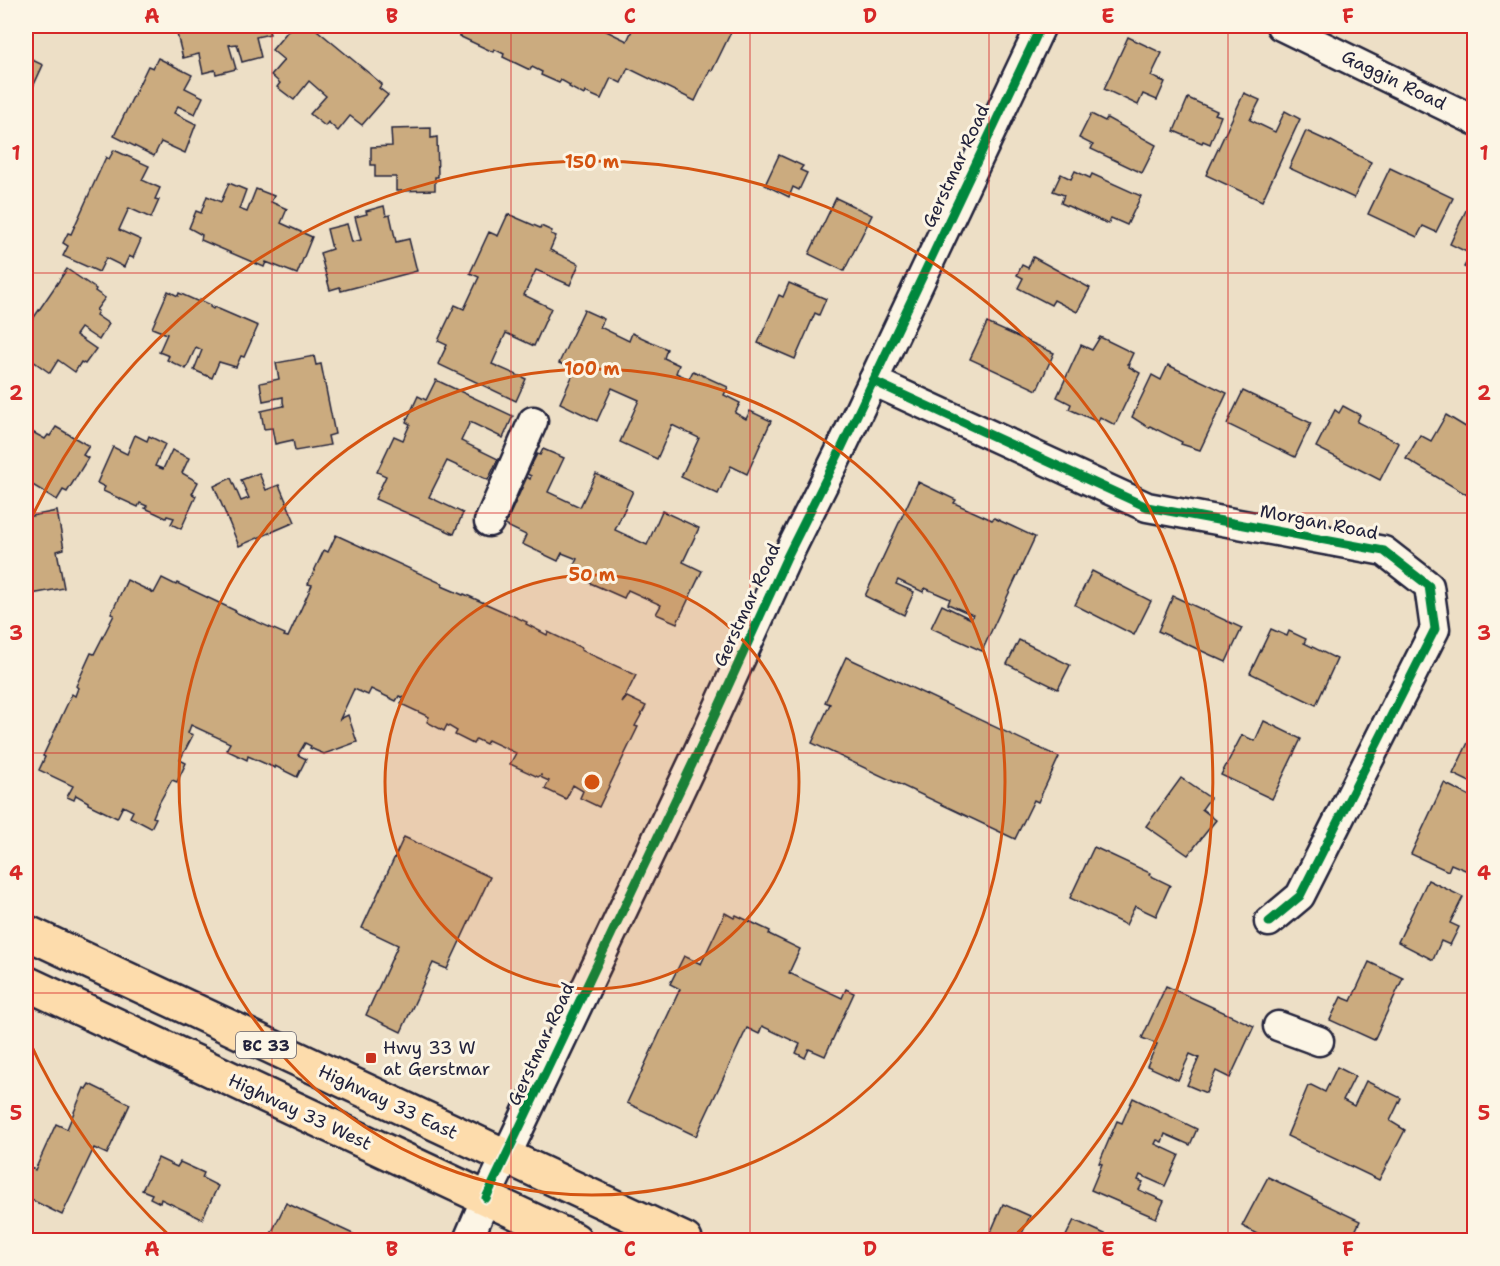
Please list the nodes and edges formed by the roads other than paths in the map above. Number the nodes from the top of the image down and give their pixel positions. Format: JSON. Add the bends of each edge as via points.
{"nodes":[{"id":1,"x":1041,"y":26,"type":"edge"},
{"id":2,"x":1281,"y":26,"type":"edge"},
{"id":3,"x":1474,"y":120,"type":"edge"},
{"id":4,"x":873,"y":381,"type":"junction"},
{"id":5,"x":532,"y":421,"type":"dead end"},
{"id":6,"x":489,"y":522,"type":"dead end"},
{"id":7,"x":1269,"y":922,"type":"dead end"},
{"id":8,"x":26,"y":933,"type":"edge"},
{"id":9,"x":26,"y":983,"type":"edge"},
{"id":10,"x":1278,"y":1026,"type":"dead end"},
{"id":11,"x":1319,"y":1041,"type":"dead end"},
{"id":12,"x":506,"y":1157,"type":"junction"},
{"id":13,"x":486,"y":1198,"type":"junction"},
{"id":14,"x":468,"y":1240,"type":"edge"},
{"id":15,"x":575,"y":1240,"type":"edge"},
{"id":16,"x":685,"y":1240,"type":"edge"}],
"edges":[{"from":1,"to":4,"type":"street","name":"Gerstmar Road"},
{"from":2,"to":3,"type":"street","name":"Gaggin Road"},
{"from":4,"to":7,"type":"street","name":"Morgan Road","via":[[1147,507],[1384,551],[1429,586],[1435,629],[1300,896]]},
{"from":4,"to":12,"type":"street","name":"Gerstmar Road"},
{"from":5,"to":6,"type":"street"},
{"from":8,"to":12,"type":"main road","name":"Highway 33 East","number":"BC 33"},
{"from":9,"to":13,"type":"main road","name":"Highway 33 West","number":"BC 33"},
{"from":10,"to":11,"type":"street"},
{"from":12,"to":13,"type":"street","name":"Gerstmar Road"},
{"from":12,"to":16,"type":"main road","name":"Highway 33 East","number":"BC 33"},
{"from":13,"to":14,"type":"street","name":"Gerstmar Road"},
{"from":13,"to":15,"type":"main road","name":"Highway 33 West","number":"BC 33"}]}
